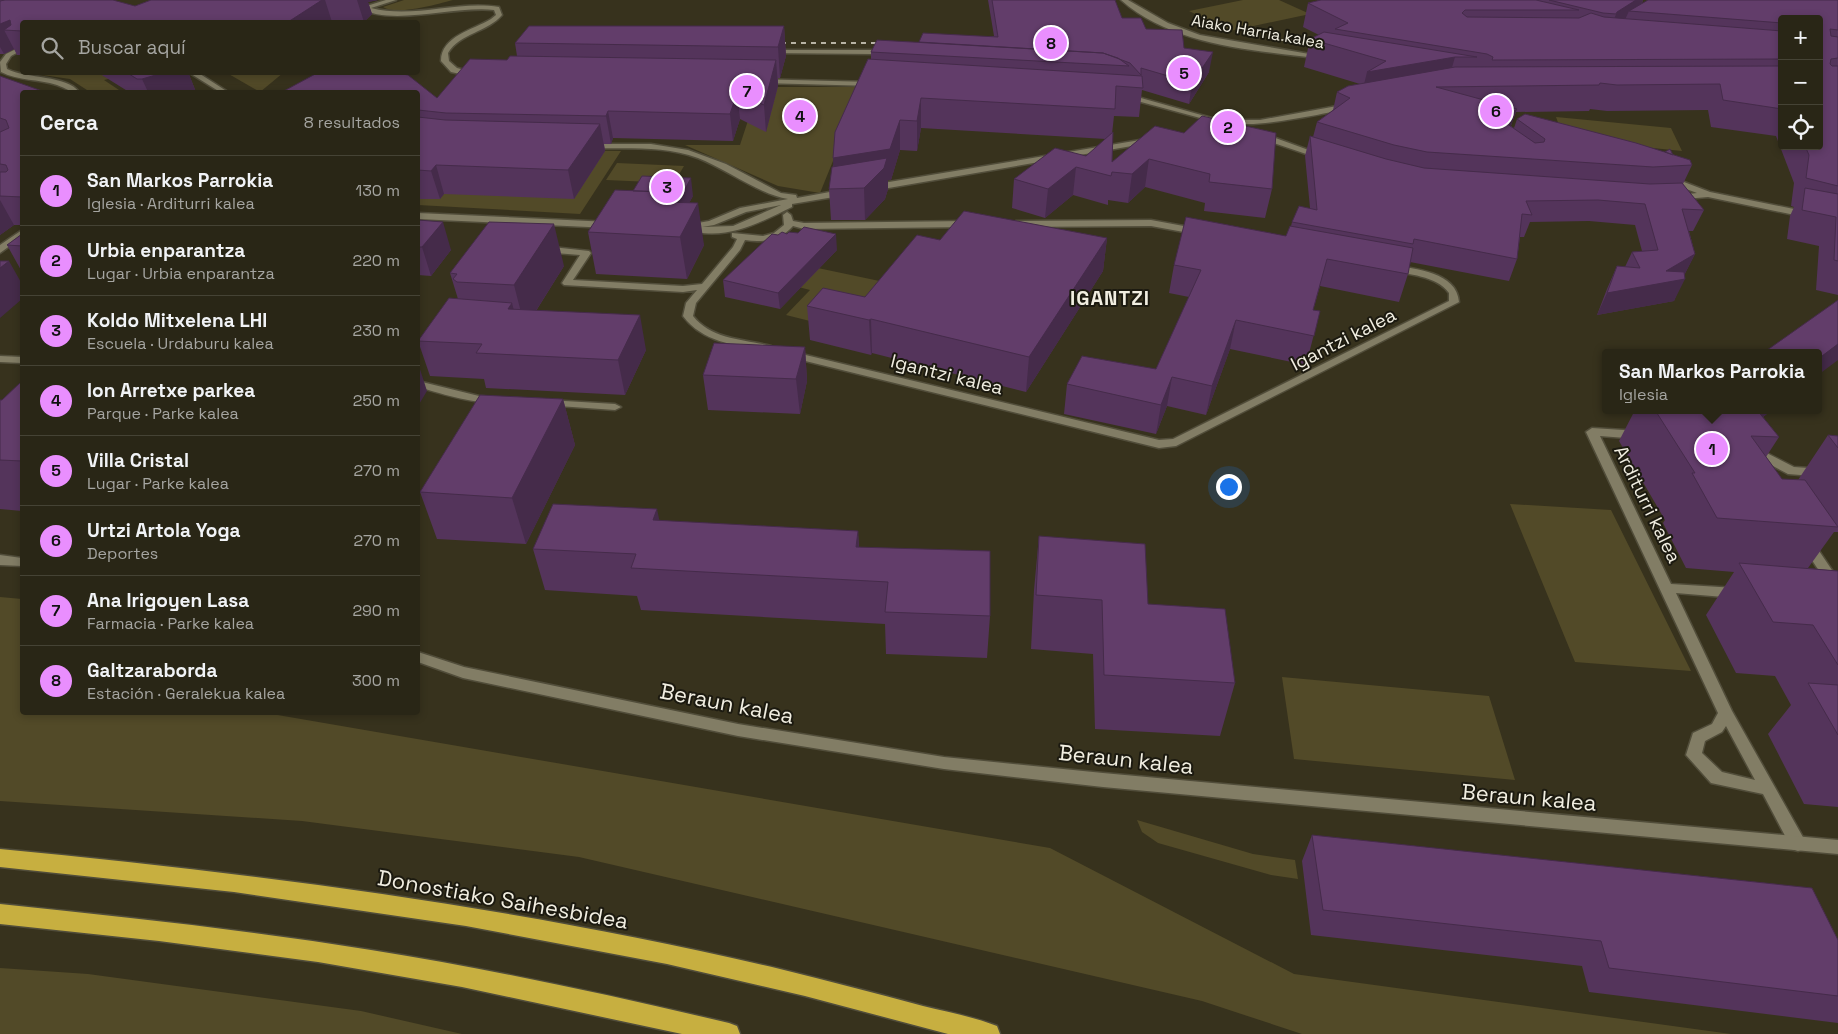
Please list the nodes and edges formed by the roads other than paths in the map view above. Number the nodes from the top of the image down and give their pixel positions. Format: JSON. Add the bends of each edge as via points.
{"nodes":[{"id":1,"x":393,"y":0,"type":"edge"},
{"id":2,"x":1124,"y":0,"type":"edge"},
{"id":3,"x":20,"y":49,"type":"edge"},
{"id":4,"x":757,"y":52,"type":"edge"},
{"id":5,"x":893,"y":56,"type":"edge"},
{"id":6,"x":1329,"y":58,"type":"edge"},
{"id":7,"x":196,"y":75,"type":"edge"},
{"id":8,"x":484,"y":77,"type":"edge"},
{"id":9,"x":751,"y":81,"type":"edge"},
{"id":10,"x":885,"y":85,"type":"edge"},
{"id":11,"x":1124,"y":87,"type":"edge"},
{"id":12,"x":72,"y":90,"type":"edge"},
{"id":13,"x":221,"y":90,"type":"edge"},
{"id":14,"x":1121,"y":98,"type":"edge"},
{"id":15,"x":1131,"y":99,"type":"junction"},
{"id":16,"x":1353,"y":106,"type":"edge"},
{"id":17,"x":1214,"y":123,"type":"edge"},
{"id":18,"x":1158,"y":139,"type":"edge"},
{"id":19,"x":582,"y":146,"type":"edge"},
{"id":20,"x":1327,"y":158,"type":"edge"},
{"id":21,"x":1656,"y":175,"type":"edge"},
{"id":22,"x":864,"y":189,"type":"edge"},
{"id":23,"x":854,"y":190,"type":"edge"},
{"id":24,"x":1708,"y":194,"type":"junction"},
{"id":25,"x":805,"y":199,"type":"junction"},
{"id":26,"x":1671,"y":199,"type":"edge"},
{"id":27,"x":779,"y":202,"type":"junction"},
{"id":28,"x":732,"y":214,"type":"junction"},
{"id":29,"x":420,"y":216,"type":"edge"},
{"id":30,"x":532,"y":221,"type":"junction"},
{"id":31,"x":1838,"y":221,"type":"edge"},
{"id":32,"x":790,"y":223,"type":"junction"},
{"id":33,"x":982,"y":224,"type":"edge"},
{"id":34,"x":1002,"y":224,"type":"edge"},
{"id":35,"x":617,"y":225,"type":"edge"},
{"id":36,"x":524,"y":229,"type":"edge"},
{"id":37,"x":730,"y":229,"type":"junction"},
{"id":38,"x":20,"y":235,"type":"edge"},
{"id":39,"x":1214,"y":235,"type":"edge"},
{"id":40,"x":742,"y":238,"type":"junction"},
{"id":41,"x":528,"y":248,"type":"edge"},
{"id":42,"x":0,"y":250,"type":"edge"},
{"id":43,"x":1382,"y":266,"type":"edge"},
{"id":44,"x":706,"y":286,"type":"junction"},
{"id":45,"x":0,"y":358,"type":"edge"},
{"id":46,"x":20,"y":360,"type":"edge"},
{"id":47,"x":420,"y":384,"type":"edge"},
{"id":48,"x":508,"y":400,"type":"edge"},
{"id":49,"x":537,"y":402,"type":"edge"},
{"id":50,"x":614,"y":407,"type":"dead end"},
{"id":51,"x":1650,"y":436,"type":"dead end"},
{"id":52,"x":1754,"y":466,"type":"edge"},
{"id":53,"x":1838,"y":474,"type":"edge"},
{"id":54,"x":1799,"y":532,"type":"edge"},
{"id":55,"x":0,"y":560,"type":"edge"},
{"id":56,"x":20,"y":562,"type":"edge"},
{"id":57,"x":1667,"y":588,"type":"junction"},
{"id":58,"x":1838,"y":589,"type":"edge"},
{"id":59,"x":1752,"y":595,"type":"edge"},
{"id":60,"x":420,"y":659,"type":"edge"},
{"id":61,"x":1726,"y":713,"type":"junction"},
{"id":62,"x":1768,"y":789,"type":"junction"},
{"id":63,"x":1798,"y":844,"type":"junction"},
{"id":64,"x":1838,"y":847,"type":"edge"},
{"id":65,"x":0,"y":858,"type":"edge"},
{"id":66,"x":0,"y":914,"type":"edge"},
{"id":67,"x":730,"y":1034,"type":"edge"},
{"id":68,"x":989,"y":1034,"type":"edge"}],
"edges":[{"from":1,"to":8,"type":"street","via":[[360,9],[390,13],[463,4],[496,8],[500,13],[498,17],[489,25],[456,40],[444,57],[454,70]]},
{"from":2,"to":6,"type":"street","name":"Aiako Harria kalea","via":[[1166,25],[1187,33]]},
{"from":3,"to":12,"type":"street","via":[[4,59],[4,70]]},
{"from":4,"to":5,"type":"street","via":[[870,52]]},
{"from":7,"to":13,"type":"street"},
{"from":9,"to":10,"type":"street"},
{"from":11,"to":15,"type":"street","via":[[1131,93]]},
{"from":14,"to":15,"type":"street"},
{"from":15,"to":17,"type":"street"},
{"from":16,"to":20,"type":"street","via":[[1244,127]]},
{"from":18,"to":22,"type":"street"},
{"from":19,"to":27,"type":"street","via":[[650,147],[687,152]]},
{"from":21,"to":24,"type":"street"},
{"from":23,"to":25,"type":"street"},
{"from":24,"to":26,"type":"street"},
{"from":24,"to":31,"type":"street"},
{"from":25,"to":27,"type":"street"},
{"from":25,"to":27,"type":"street"},
{"from":27,"to":28,"type":"street"},
{"from":27,"to":32,"type":"street"},
{"from":27,"to":37,"type":"street","via":[[753,222]]},
{"from":28,"to":37,"type":"street"},
{"from":28,"to":37,"type":"street","via":[[711,223],[679,228],[704,231]]},
{"from":29,"to":30,"type":"street"},
{"from":30,"to":35,"type":"street"},
{"from":30,"to":36,"type":"street"},
{"from":32,"to":33,"type":"street","via":[[804,226]]},
{"from":32,"to":40,"type":"street","via":[[775,235]]},
{"from":34,"to":39,"type":"street","via":[[1151,223]]},
{"from":37,"to":40,"type":"street"},
{"from":38,"to":42,"type":"street"},
{"from":40,"to":44,"type":"street","name":"Igantzi kalea"},
{"from":41,"to":44,"type":"street","via":[[586,253],[567,283],[683,289]]},
{"from":43,"to":44,"type":"street","name":"Igantzi kalea","via":[[1438,279],[1452,292],[1454,302],[1176,442],[1159,444],[713,335],[693,325],[688,316],[691,303]]},
{"from":45,"to":46,"type":"street"},
{"from":47,"to":48,"type":"street","via":[[480,399]]},
{"from":49,"to":50,"type":"street"},
{"from":51,"to":57,"type":"street","name":"Arditurri kalea","via":[[1592,432]]},
{"from":52,"to":53,"type":"street","via":[[1738,441],[1792,471]]},
{"from":54,"to":58,"type":"street"},
{"from":55,"to":56,"type":"street"},
{"from":57,"to":59,"type":"street","name":"Arditurri kalea"},
{"from":57,"to":61,"type":"street","name":"Arditurri kalea"},
{"from":60,"to":63,"type":"street","name":"Beraun kalea","via":[[462,672],[738,730],[944,764]]},
{"from":61,"to":62,"type":"street","name":"Arditurri kalea"},
{"from":61,"to":62,"type":"street","via":[[1717,728],[1698,737],[1694,755],[1717,778]]},
{"from":62,"to":63,"type":"street","name":"Arditurri kalea"},
{"from":63,"to":64,"type":"street","name":"Beraun kalea"},
{"from":65,"to":68,"type":"highway","name":"Donostiako Saihesbidea","via":[[284,888],[622,944]]},
{"from":66,"to":67,"type":"highway","via":[[244,942],[421,969],[599,1003]]}]}
